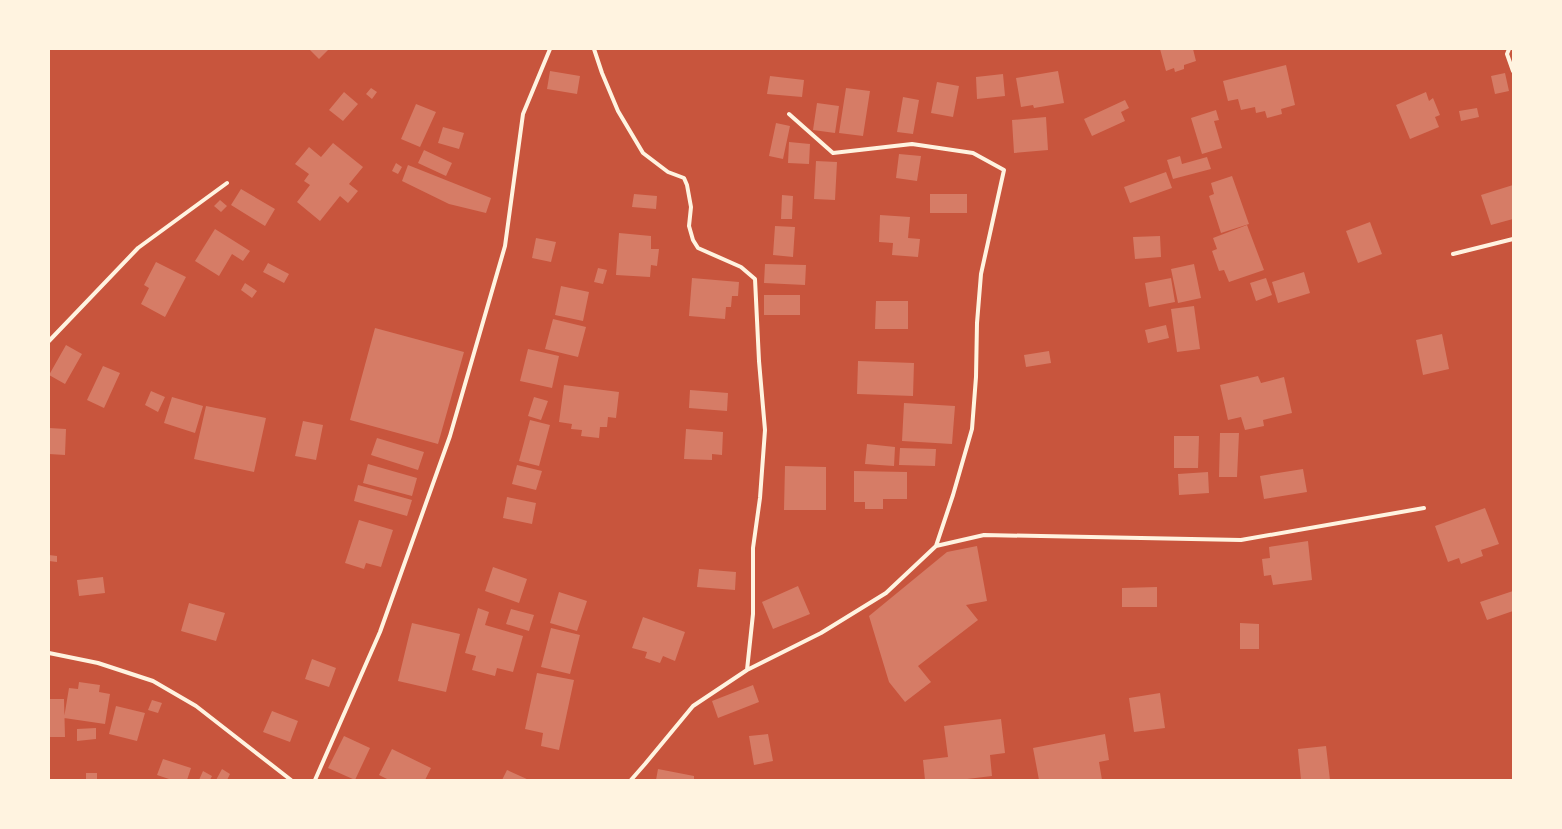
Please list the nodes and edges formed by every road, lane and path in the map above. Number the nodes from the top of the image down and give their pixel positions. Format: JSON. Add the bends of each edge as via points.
{"nodes":[{"id":1,"x":550,"y":49,"type":"edge"},
{"id":2,"x":594,"y":49,"type":"edge"},
{"id":3,"x":1509,"y":49,"type":"edge"},
{"id":4,"x":1513,"y":71,"type":"edge"},
{"id":5,"x":789,"y":114,"type":"dead end"},
{"id":6,"x":227,"y":183,"type":"dead end"},
{"id":7,"x":1513,"y":239,"type":"edge"},
{"id":8,"x":1453,"y":254,"type":"dead end"},
{"id":9,"x":49,"y":341,"type":"edge"},
{"id":10,"x":1424,"y":508,"type":"dead end"},
{"id":11,"x":936,"y":546,"type":"junction"},
{"id":12,"x":49,"y":653,"type":"edge"},
{"id":13,"x":747,"y":670,"type":"junction"},
{"id":14,"x":290,"y":780,"type":"edge"},
{"id":15,"x":316,"y":780,"type":"edge"},
{"id":16,"x":631,"y":780,"type":"edge"}],
"edges":[{"from":1,"to":15,"type":"street","via":[[523,114],[505,246],[450,436],[380,632]]},
{"from":2,"to":13,"type":"street","via":[[618,111],[643,153],[668,172],[684,178],[691,207],[689,226],[698,248],[741,267],[755,279],[765,430],[753,548],[753,614]]},
{"from":3,"to":4,"type":"street","via":[[1507,54]]},
{"from":5,"to":11,"type":"street","via":[[833,153],[912,144],[973,153],[1004,170],[981,274],[972,429]]},
{"from":6,"to":9,"type":"street","via":[[138,248]]},
{"from":7,"to":8,"type":"street"},
{"from":10,"to":11,"type":"street","via":[[1241,540],[984,535]]},
{"from":11,"to":13,"type":"street","via":[[886,592],[821,633]]},
{"from":12,"to":14,"type":"street","via":[[98,663],[153,681],[196,706]]},
{"from":13,"to":16,"type":"street","via":[[693,706]]}]}
